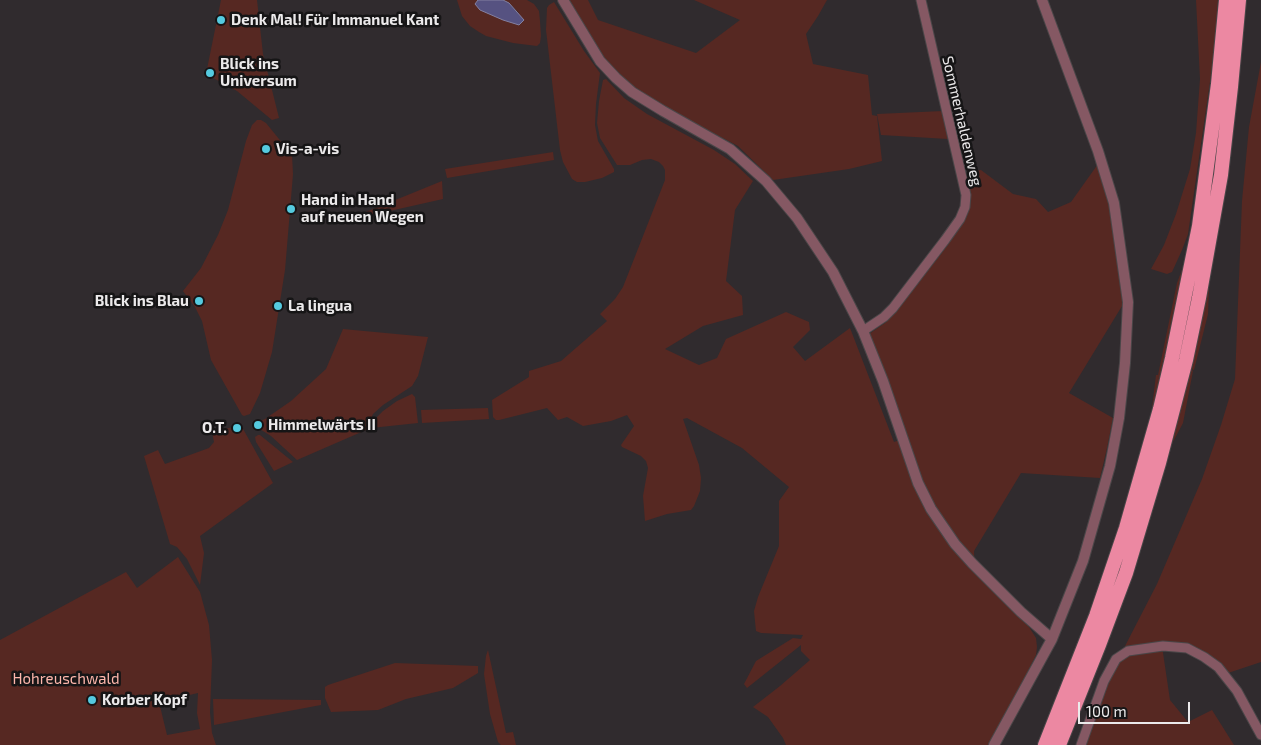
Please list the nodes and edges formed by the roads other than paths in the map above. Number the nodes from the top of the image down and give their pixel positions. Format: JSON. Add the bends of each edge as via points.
{"nodes":[{"id":1,"x":563,"y":0,"type":"edge"},
{"id":2,"x":921,"y":0,"type":"edge"},
{"id":3,"x":1042,"y":0,"type":"edge"},
{"id":4,"x":1226,"y":0,"type":"edge"},
{"id":5,"x":1239,"y":0,"type":"edge"},
{"id":6,"x":863,"y":331,"type":"junction"},
{"id":7,"x":1052,"y":638,"type":"junction"},
{"id":8,"x":1261,"y":735,"type":"edge"},
{"id":9,"x":994,"y":745,"type":"edge"},
{"id":10,"x":1045,"y":745,"type":"edge"},
{"id":11,"x":1059,"y":745,"type":"edge"},
{"id":12,"x":1081,"y":745,"type":"edge"}],
"edges":[{"from":1,"to":6,"type":"street","via":[[600,61],[616,78],[632,92],[730,149],[766,181],[814,242]]},
{"from":2,"to":6,"type":"street","name":"Sommerhaldenweg","via":[[966,195],[965,207],[946,240],[893,308]]},
{"from":3,"to":7,"type":"street","via":[[1114,203],[1128,302],[1125,363],[1110,466],[1083,562]]},
{"from":4,"to":10,"type":"highway","via":[[1200,217],[1172,358],[1126,528],[1096,616]]},
{"from":5,"to":11,"type":"highway","via":[[1221,175],[1186,360],[1128,564]]},
{"from":6,"to":7,"type":"street","via":[[918,483],[931,509],[972,563]]},
{"from":7,"to":9,"type":"street"},
{"from":8,"to":12,"type":"street","via":[[1237,691],[1218,667],[1187,648],[1162,646],[1128,651],[1116,659],[1104,681]]}]}
